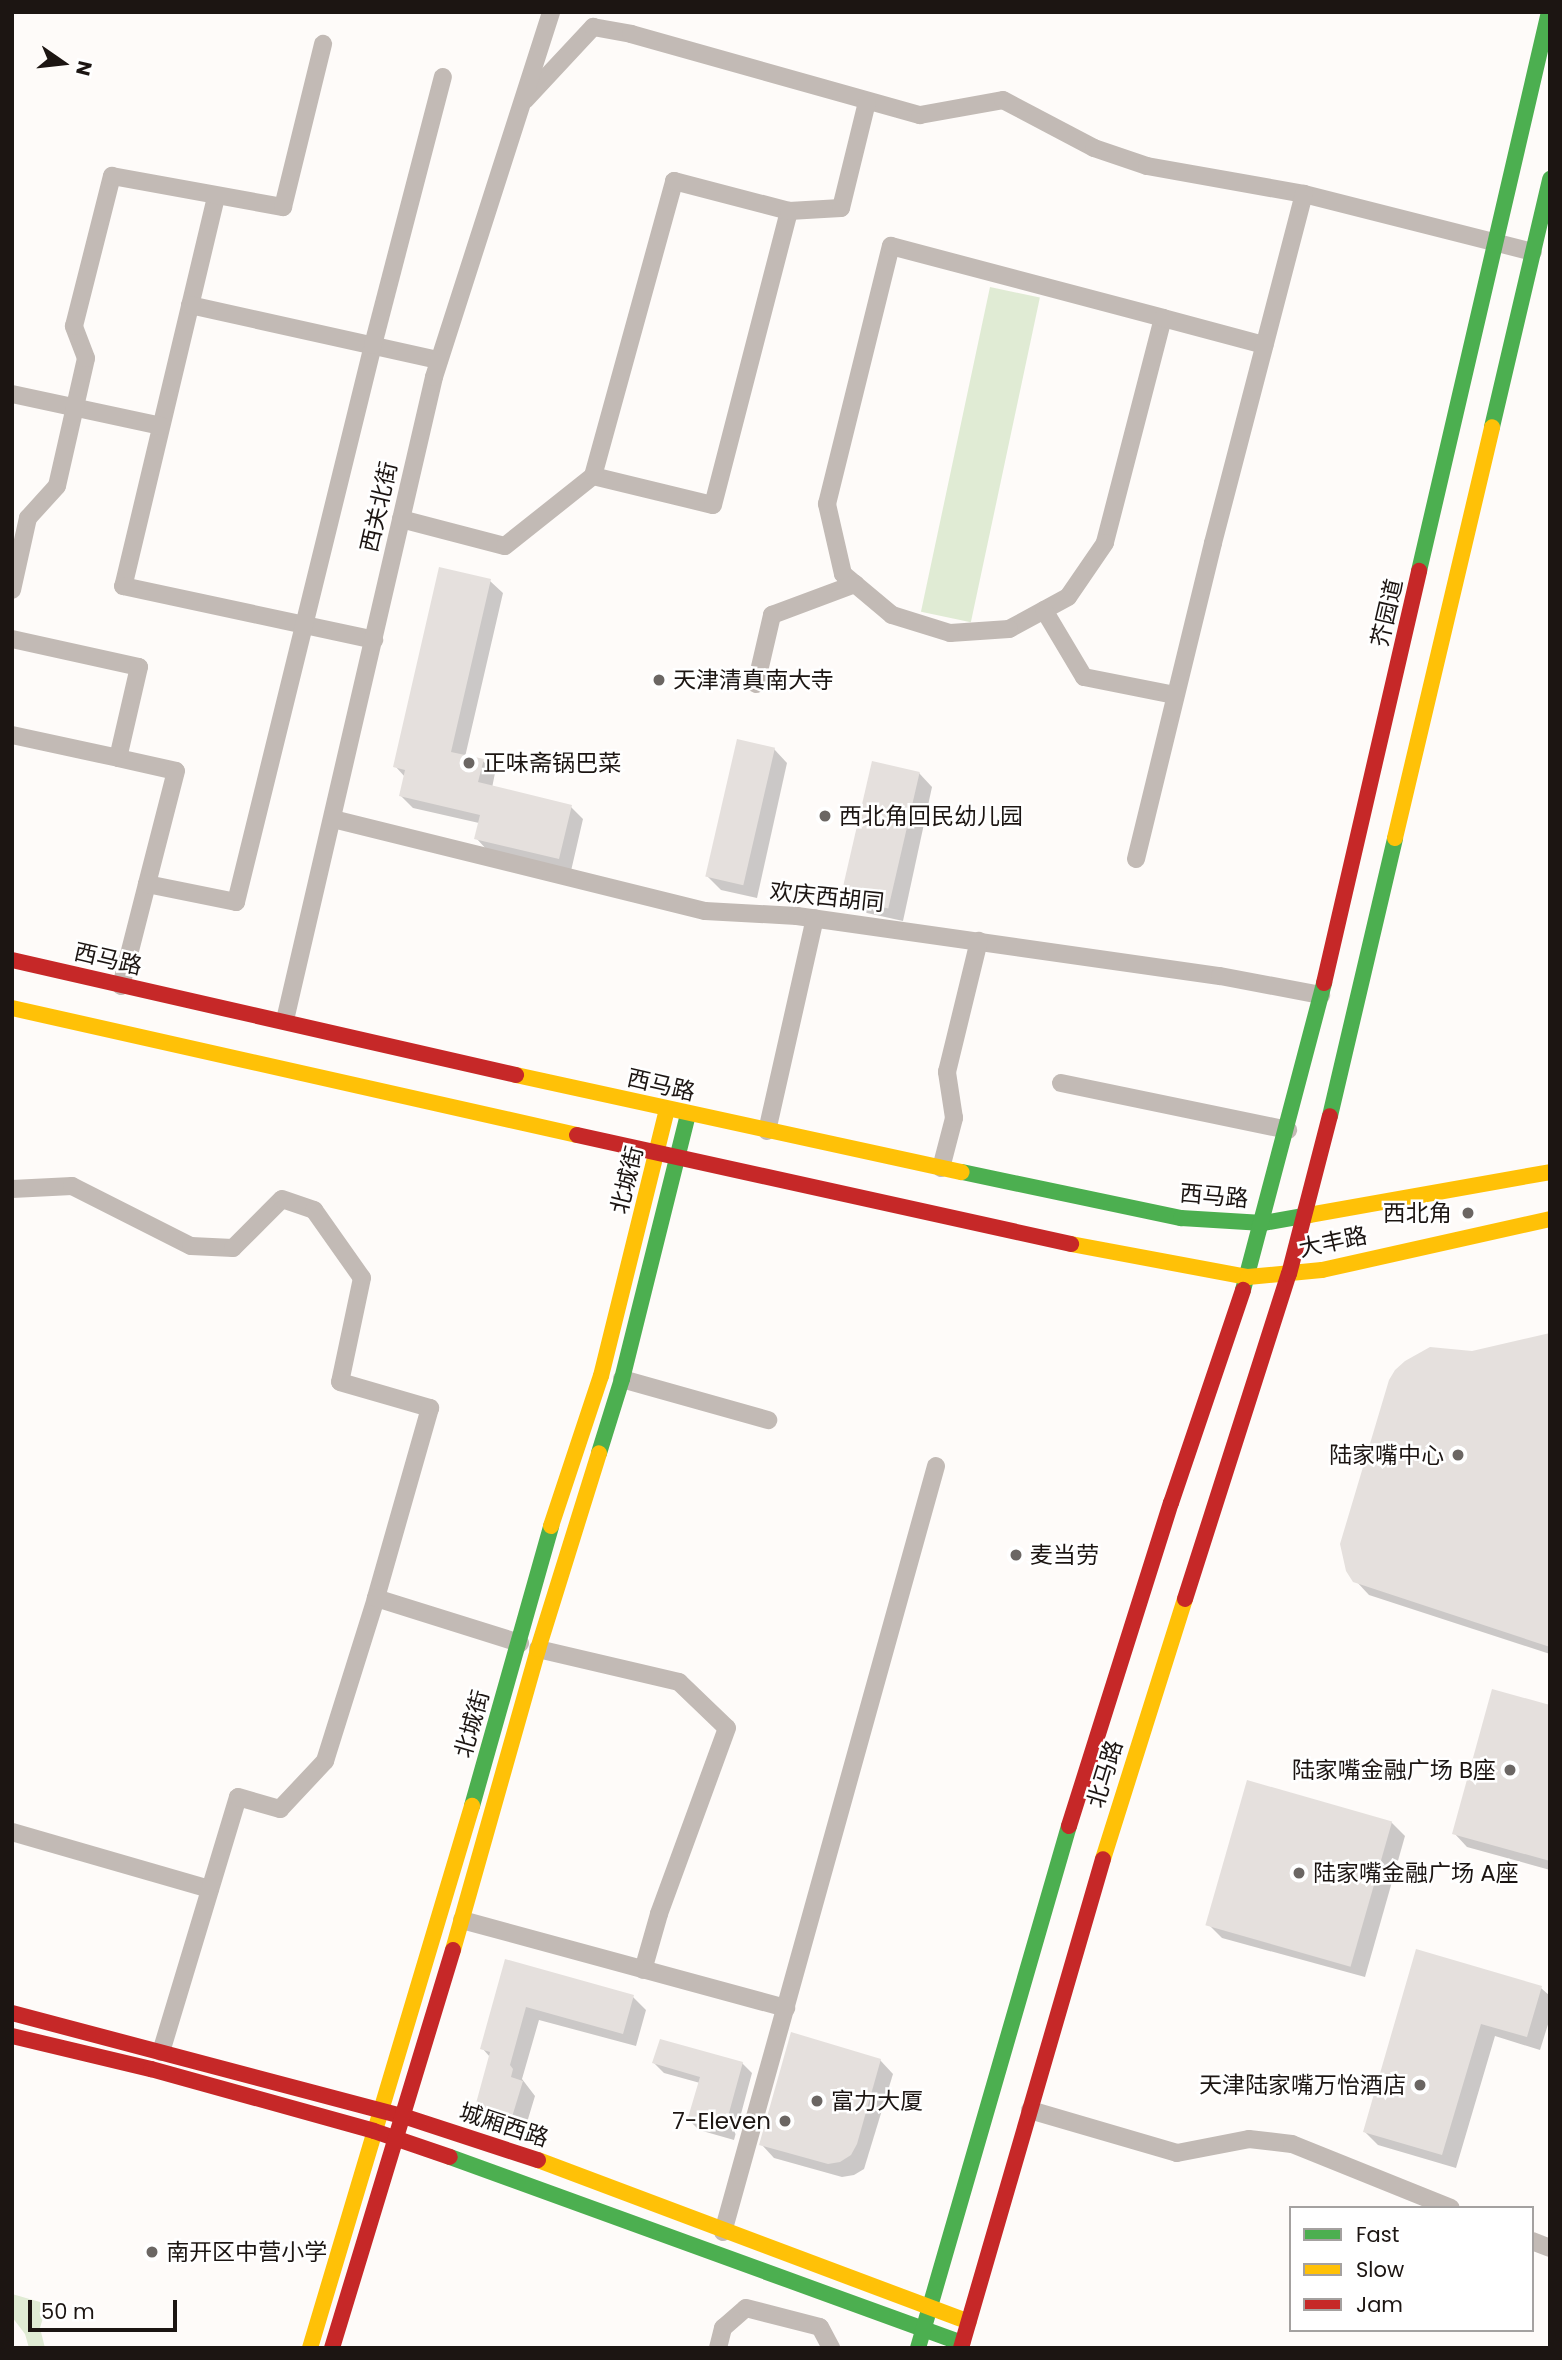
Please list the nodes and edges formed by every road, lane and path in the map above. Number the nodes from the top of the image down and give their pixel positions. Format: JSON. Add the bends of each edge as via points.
{"nodes":[{"id":1,"x":551,"y":12,"type":"edge"},
{"id":2,"x":1549,"y":12,"type":"edge"},
{"id":3,"x":323,"y":44,"type":"dead end"},
{"id":4,"x":443,"y":77,"type":"dead end"},
{"id":5,"x":525,"y":100,"type":"junction"},
{"id":6,"x":867,"y":103,"type":"junction"},
{"id":7,"x":1550,"y":179,"type":"edge"},
{"id":8,"x":1304,"y":194,"type":"junction"},
{"id":9,"x":216,"y":197,"type":"junction"},
{"id":10,"x":789,"y":211,"type":"junction"},
{"id":11,"x":1497,"y":243,"type":"junction"},
{"id":12,"x":1533,"y":252,"type":"junction"},
{"id":13,"x":190,"y":305,"type":"junction"},
{"id":14,"x":1163,"y":318,"type":"junction"},
{"id":15,"x":373,"y":345,"type":"junction"},
{"id":16,"x":1264,"y":345,"type":"junction"},
{"id":17,"x":439,"y":360,"type":"junction"},
{"id":18,"x":12,"y":394,"type":"edge"},
{"id":19,"x":75,"y":407,"type":"junction"},
{"id":20,"x":161,"y":426,"type":"junction"},
{"id":21,"x":593,"y":476,"type":"junction"},
{"id":22,"x":401,"y":519,"type":"junction"},
{"id":23,"x":855,"y":584,"type":"junction"},
{"id":24,"x":12,"y":590,"type":"edge"},
{"id":25,"x":1044,"y":610,"type":"junction"},
{"id":26,"x":303,"y":625,"type":"junction"},
{"id":27,"x":12,"y":639,"type":"edge"},
{"id":28,"x":374,"y":640,"type":"junction"},
{"id":29,"x":756,"y":684,"type":"dead end"},
{"id":30,"x":1175,"y":695,"type":"junction"},
{"id":31,"x":12,"y":734,"type":"edge"},
{"id":32,"x":118,"y":758,"type":"junction"},
{"id":33,"x":333,"y":819,"type":"junction"},
{"id":34,"x":1136,"y":859,"type":"dead end"},
{"id":35,"x":147,"y":884,"type":"junction"},
{"id":36,"x":815,"y":918,"type":"junction"},
{"id":37,"x":979,"y":941,"type":"junction"},
{"id":38,"x":12,"y":960,"type":"edge"},
{"id":39,"x":121,"y":986,"type":"junction"},
{"id":40,"x":1321,"y":995,"type":"junction"},
{"id":41,"x":12,"y":1008,"type":"edge"},
{"id":42,"x":285,"y":1020,"type":"junction"},
{"id":43,"x":1061,"y":1083,"type":"dead end"},
{"id":44,"x":667,"y":1110,"type":"junction"},
{"id":45,"x":688,"y":1114,"type":"junction"},
{"id":46,"x":1288,"y":1130,"type":"junction"},
{"id":47,"x":768,"y":1131,"type":"junction"},
{"id":48,"x":657,"y":1152,"type":"junction"},
{"id":49,"x":678,"y":1156,"type":"junction"},
{"id":50,"x":941,"y":1168,"type":"junction"},
{"id":51,"x":1550,"y":1172,"type":"edge"},
{"id":52,"x":12,"y":1189,"type":"edge"},
{"id":53,"x":1305,"y":1217,"type":"junction"},
{"id":54,"x":1550,"y":1219,"type":"edge"},
{"id":55,"x":1263,"y":1223,"type":"junction"},
{"id":56,"x":1289,"y":1275,"type":"junction"},
{"id":57,"x":1248,"y":1276,"type":"junction"},
{"id":58,"x":622,"y":1379,"type":"junction"},
{"id":59,"x":768,"y":1420,"type":"dead end"},
{"id":60,"x":936,"y":1466,"type":"dead end"},
{"id":61,"x":376,"y":1598,"type":"junction"},
{"id":62,"x":520,"y":1643,"type":"junction"},
{"id":63,"x":538,"y":1649,"type":"junction"},
{"id":64,"x":12,"y":1832,"type":"edge"},
{"id":65,"x":210,"y":1889,"type":"junction"},
{"id":66,"x":461,"y":1920,"type":"junction"},
{"id":67,"x":643,"y":1970,"type":"junction"},
{"id":68,"x":786,"y":2008,"type":"junction"},
{"id":69,"x":12,"y":2013,"type":"edge"},
{"id":70,"x":12,"y":2036,"type":"edge"},
{"id":71,"x":161,"y":2052,"type":"junction"},
{"id":72,"x":381,"y":2109,"type":"junction"},
{"id":73,"x":1030,"y":2110,"type":"junction"},
{"id":74,"x":403,"y":2116,"type":"junction"},
{"id":75,"x":374,"y":2131,"type":"junction"},
{"id":76,"x":396,"y":2138,"type":"junction"},
{"id":77,"x":1446,"y":2206,"type":"edge"},
{"id":78,"x":723,"y":2232,"type":"junction"},
{"id":79,"x":929,"y":2309,"type":"junction"},
{"id":80,"x":969,"y":2322,"type":"junction"},
{"id":81,"x":923,"y":2330,"type":"junction"},
{"id":82,"x":961,"y":2346,"type":"edge"},
{"id":83,"x":310,"y":2348,"type":"edge"},
{"id":84,"x":332,"y":2348,"type":"edge"},
{"id":85,"x":718,"y":2348,"type":"edge"},
{"id":86,"x":831,"y":2348,"type":"edge"},
{"id":87,"x":918,"y":2348,"type":"edge"}],
"edges":[{"from":1,"to":5,"type":"street","name":"西关北街"},
{"from":2,"to":11,"type":"main road","name":"芥园道"},
{"from":3,"to":9,"type":"street","via":[[283,207]]},
{"from":4,"to":15,"type":"street"},
{"from":5,"to":6,"type":"street","via":[[593,27]]},
{"from":5,"to":17,"type":"street","name":"西关北街"},
{"from":6,"to":8,"type":"street","via":[[920,115],[1003,100],[1094,148],[1147,166]]},
{"from":6,"to":10,"type":"street","via":[[841,208]]},
{"from":7,"to":12,"type":"main road"},
{"from":8,"to":11,"type":"street"},
{"from":8,"to":16,"type":"street"},
{"from":9,"to":13,"type":"street"},
{"from":9,"to":19,"type":"street","via":[[112,176],[74,326],[86,358]]},
{"from":10,"to":21,"type":"street","via":[[674,181]]},
{"from":10,"to":21,"type":"street","via":[[713,505]]},
{"from":11,"to":12,"type":"street"},
{"from":11,"to":40,"type":"main road","name":"芥园道"},
{"from":12,"to":53,"type":"main road"},
{"from":13,"to":15,"type":"street"},
{"from":13,"to":20,"type":"street"},
{"from":14,"to":16,"type":"street"},
{"from":14,"to":23,"type":"street","via":[[891,246],[827,504],[843,574]]},
{"from":14,"to":25,"type":"street","via":[[1105,543],[1068,597]]},
{"from":15,"to":17,"type":"street"},
{"from":15,"to":26,"type":"street"},
{"from":16,"to":30,"type":"street"},
{"from":17,"to":22,"type":"street","name":"西关北街"},
{"from":18,"to":19,"type":"street"},
{"from":19,"to":20,"type":"street"},
{"from":19,"to":24,"type":"street","via":[[57,486],[28,518]]},
{"from":20,"to":26,"type":"street","via":[[123,586]]},
{"from":21,"to":22,"type":"street","via":[[505,545]]},
{"from":22,"to":28,"type":"street","name":"西关北街"},
{"from":23,"to":25,"type":"street","via":[[892,615],[950,633],[1009,629]]},
{"from":23,"to":29,"type":"street","via":[[772,615]]},
{"from":25,"to":30,"type":"street","via":[[1084,677]]},
{"from":26,"to":28,"type":"street"},
{"from":26,"to":35,"type":"street","via":[[236,902]]},
{"from":27,"to":32,"type":"street","via":[[139,667]]},
{"from":28,"to":33,"type":"street","name":"西关北街"},
{"from":30,"to":34,"type":"street"},
{"from":31,"to":32,"type":"street"},
{"from":32,"to":35,"type":"street","via":[[176,771]]},
{"from":33,"to":36,"type":"street","name":"欢庆西胡同","via":[[705,911]]},
{"from":33,"to":42,"type":"street","name":"西关北街"},
{"from":35,"to":39,"type":"street"},
{"from":36,"to":37,"type":"street","name":"欢庆西胡同"},
{"from":36,"to":47,"type":"street"},
{"from":37,"to":40,"type":"street","name":"欢庆西胡同"},
{"from":37,"to":50,"type":"street","via":[[947,1072],[954,1118]]},
{"from":38,"to":39,"type":"main road","name":"西马路"},
{"from":39,"to":42,"type":"main road","name":"西马路"},
{"from":40,"to":46,"type":"main road","name":"芥园道"},
{"from":41,"to":48,"type":"main road"},
{"from":42,"to":44,"type":"main road","name":"西马路"},
{"from":43,"to":46,"type":"street"},
{"from":44,"to":45,"type":"main road","name":"西马路"},
{"from":44,"to":48,"type":"main road","name":"北城街"},
{"from":45,"to":47,"type":"main road","name":"西马路"},
{"from":45,"to":49,"type":"main road","name":"北城街"},
{"from":46,"to":55,"type":"main road","name":"芥园道"},
{"from":47,"to":50,"type":"main road","name":"西马路"},
{"from":48,"to":49,"type":"main road"},
{"from":48,"to":62,"type":"main road","name":"北城街","via":[[601,1376],[550,1530]]},
{"from":49,"to":57,"type":"main road","via":[[1048,1240]]},
{"from":49,"to":58,"type":"main road","name":"北城街"},
{"from":50,"to":55,"type":"main road","name":"西马路","via":[[1181,1218]]},
{"from":51,"to":53,"type":"main road","name":"大丰路"},
{"from":52,"to":61,"type":"street","via":[[72,1186],[191,1247],[233,1248],[282,1199],[314,1210],[362,1279],[340,1382],[430,1409]]},
{"from":53,"to":55,"type":"main road","name":"西马路"},
{"from":53,"to":56,"type":"main road","name":"北马路"},
{"from":54,"to":56,"type":"main road","name":"大丰路"},
{"from":55,"to":57,"type":"main road","name":"北马路"},
{"from":56,"to":57,"type":"main road","name":"大丰路"},
{"from":56,"to":73,"type":"main road","name":"北马路","via":[[1126,1782]]},
{"from":57,"to":79,"type":"main road","name":"北马路","via":[[1069,1824]]},
{"from":58,"to":59,"type":"street"},
{"from":58,"to":63,"type":"main road","name":"北城街"},
{"from":60,"to":68,"type":"street"},
{"from":61,"to":62,"type":"street"},
{"from":61,"to":65,"type":"street","via":[[325,1761],[280,1809],[238,1797]]},
{"from":62,"to":72,"type":"main road","name":"北城街"},
{"from":63,"to":66,"type":"main road","name":"北城街"},
{"from":63,"to":67,"type":"street","via":[[680,1682],[727,1728]]},
{"from":64,"to":65,"type":"street"},
{"from":65,"to":71,"type":"street"},
{"from":66,"to":67,"type":"street"},
{"from":66,"to":74,"type":"main road","name":"北城街"},
{"from":67,"to":68,"type":"street"},
{"from":68,"to":78,"type":"street"},
{"from":69,"to":71,"type":"main road","name":"城厢西路"},
{"from":70,"to":75,"type":"main road","name":"城厢西路"},
{"from":71,"to":72,"type":"main road","name":"城厢西路"},
{"from":72,"to":74,"type":"main road","name":"城厢西路"},
{"from":72,"to":75,"type":"main road","name":"北城街"},
{"from":73,"to":77,"type":"street","via":[[1177,2153],[1249,2139],[1292,2144]]},
{"from":73,"to":80,"type":"main road","name":"北马路"},
{"from":74,"to":76,"type":"main road","name":"北城街"},
{"from":74,"to":78,"type":"main road","name":"城厢西路","via":[[570,2171]]},
{"from":75,"to":76,"type":"main road","name":"城厢西路"},
{"from":75,"to":83,"type":"main road","name":"北城街"},
{"from":76,"to":81,"type":"main road","name":"城厢西路"},
{"from":76,"to":84,"type":"main road","name":"北城街"},
{"from":78,"to":79,"type":"main road","name":"城厢西路"},
{"from":79,"to":80,"type":"main road","name":"城厢西路"},
{"from":79,"to":81,"type":"main road","name":"北马路"},
{"from":80,"to":82,"type":"main road","name":"北马路"},
{"from":81,"to":82,"type":"main road","name":"城厢西路"},
{"from":81,"to":87,"type":"main road","name":"北马路"},
{"from":85,"to":86,"type":"street","via":[[723,2328],[746,2308],[820,2327]]}]}
